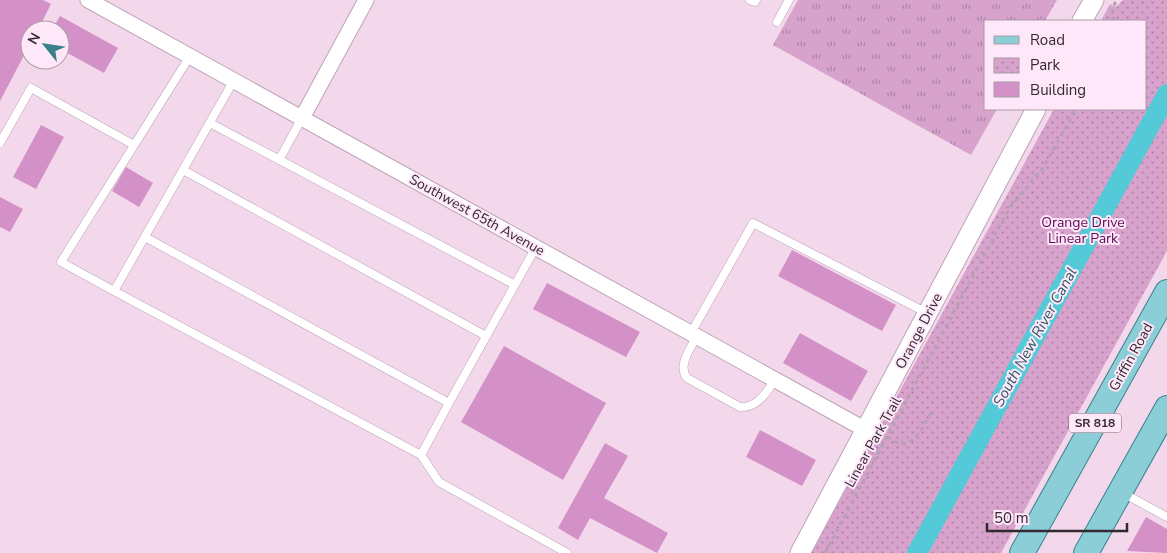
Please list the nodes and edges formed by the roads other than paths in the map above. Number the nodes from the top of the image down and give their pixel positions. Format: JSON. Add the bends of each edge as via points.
{"nodes":[{"id":1,"x":88,"y":0,"type":"edge"},
{"id":2,"x":366,"y":0,"type":"edge"},
{"id":3,"x":750,"y":0,"type":"edge"},
{"id":4,"x":756,"y":0,"type":"edge"},
{"id":5,"x":789,"y":0,"type":"edge"},
{"id":6,"x":1094,"y":0,"type":"edge"},
{"id":7,"x":1083,"y":20,"type":"edge"},
{"id":8,"x":777,"y":22,"type":"dead end"},
{"id":9,"x":190,"y":56,"type":"junction"},
{"id":10,"x":234,"y":80,"type":"junction"},
{"id":11,"x":1035,"y":110,"type":"edge"},
{"id":12,"x":302,"y":118,"type":"junction"},
{"id":13,"x":210,"y":123,"type":"junction"},
{"id":14,"x":0,"y":143,"type":"edge"},
{"id":15,"x":134,"y":145,"type":"junction"},
{"id":16,"x":279,"y":160,"type":"junction"},
{"id":17,"x":183,"y":170,"type":"junction"},
{"id":18,"x":145,"y":237,"type":"junction"},
{"id":19,"x":536,"y":247,"type":"junction"},
{"id":20,"x":514,"y":285,"type":"junction"},
{"id":21,"x":114,"y":291,"type":"junction"},
{"id":22,"x":1167,"y":292,"type":"edge"},
{"id":23,"x":928,"y":314,"type":"junction"},
{"id":24,"x":694,"y":334,"type":"junction"},
{"id":25,"x":486,"y":336,"type":"junction"},
{"id":26,"x":776,"y":380,"type":"junction"},
{"id":27,"x":449,"y":403,"type":"junction"},
{"id":28,"x":1167,"y":408,"type":"edge"},
{"id":29,"x":866,"y":430,"type":"junction"},
{"id":30,"x":420,"y":455,"type":"junction"},
{"id":31,"x":1121,"y":492,"type":"junction"},
{"id":32,"x":1167,"y":517,"type":"edge"},
{"id":33,"x":567,"y":553,"type":"edge"},
{"id":34,"x":800,"y":553,"type":"edge"},
{"id":35,"x":1022,"y":553,"type":"edge"},
{"id":36,"x":1086,"y":553,"type":"edge"}],
"edges":[{"from":1,"to":9,"type":"street","name":"Southwest 65th Avenue"},
{"from":2,"to":12,"type":"street"},
{"from":3,"to":4,"type":"lane"},
{"from":5,"to":8,"type":"lane"},
{"from":6,"to":7,"type":"street"},
{"from":9,"to":10,"type":"street","name":"Southwest 65th Avenue"},
{"from":9,"to":15,"type":"lane"},
{"from":10,"to":12,"type":"street","name":"Southwest 65th Avenue"},
{"from":10,"to":13,"type":"lane"},
{"from":11,"to":23,"type":"street","name":"Orange Drive"},
{"from":12,"to":16,"type":"lane"},
{"from":12,"to":19,"type":"street","name":"Southwest 65th Avenue"},
{"from":13,"to":16,"type":"lane"},
{"from":13,"to":17,"type":"lane"},
{"from":14,"to":15,"type":"lane","via":[[31,88]]},
{"from":15,"to":21,"type":"lane","via":[[61,262]]},
{"from":16,"to":20,"type":"lane"},
{"from":17,"to":18,"type":"lane"},
{"from":17,"to":25,"type":"lane"},
{"from":18,"to":21,"type":"lane"},
{"from":18,"to":27,"type":"lane"},
{"from":19,"to":20,"type":"lane"},
{"from":19,"to":24,"type":"street","name":"Southwest 65th Avenue"},
{"from":20,"to":25,"type":"lane"},
{"from":21,"to":30,"type":"lane"},
{"from":22,"to":35,"type":"main road","name":"Griffin Road","number":"SR 818"},
{"from":23,"to":24,"type":"lane","via":[[753,223]]},
{"from":23,"to":29,"type":"street","name":"Orange Drive"},
{"from":24,"to":26,"type":"street","name":"Southwest 65th Avenue"},
{"from":24,"to":26,"type":"lane","via":[[685,358],[687,378],[740,407],[761,399]]},
{"from":25,"to":27,"type":"lane"},
{"from":26,"to":29,"type":"street","name":"Southwest 65th Avenue"},
{"from":27,"to":30,"type":"lane"},
{"from":28,"to":31,"type":"main road"},
{"from":29,"to":34,"type":"street","name":"Orange Drive"},
{"from":30,"to":33,"type":"lane","via":[[439,482]]},
{"from":31,"to":32,"type":"lane"},
{"from":31,"to":36,"type":"main road"}]}
